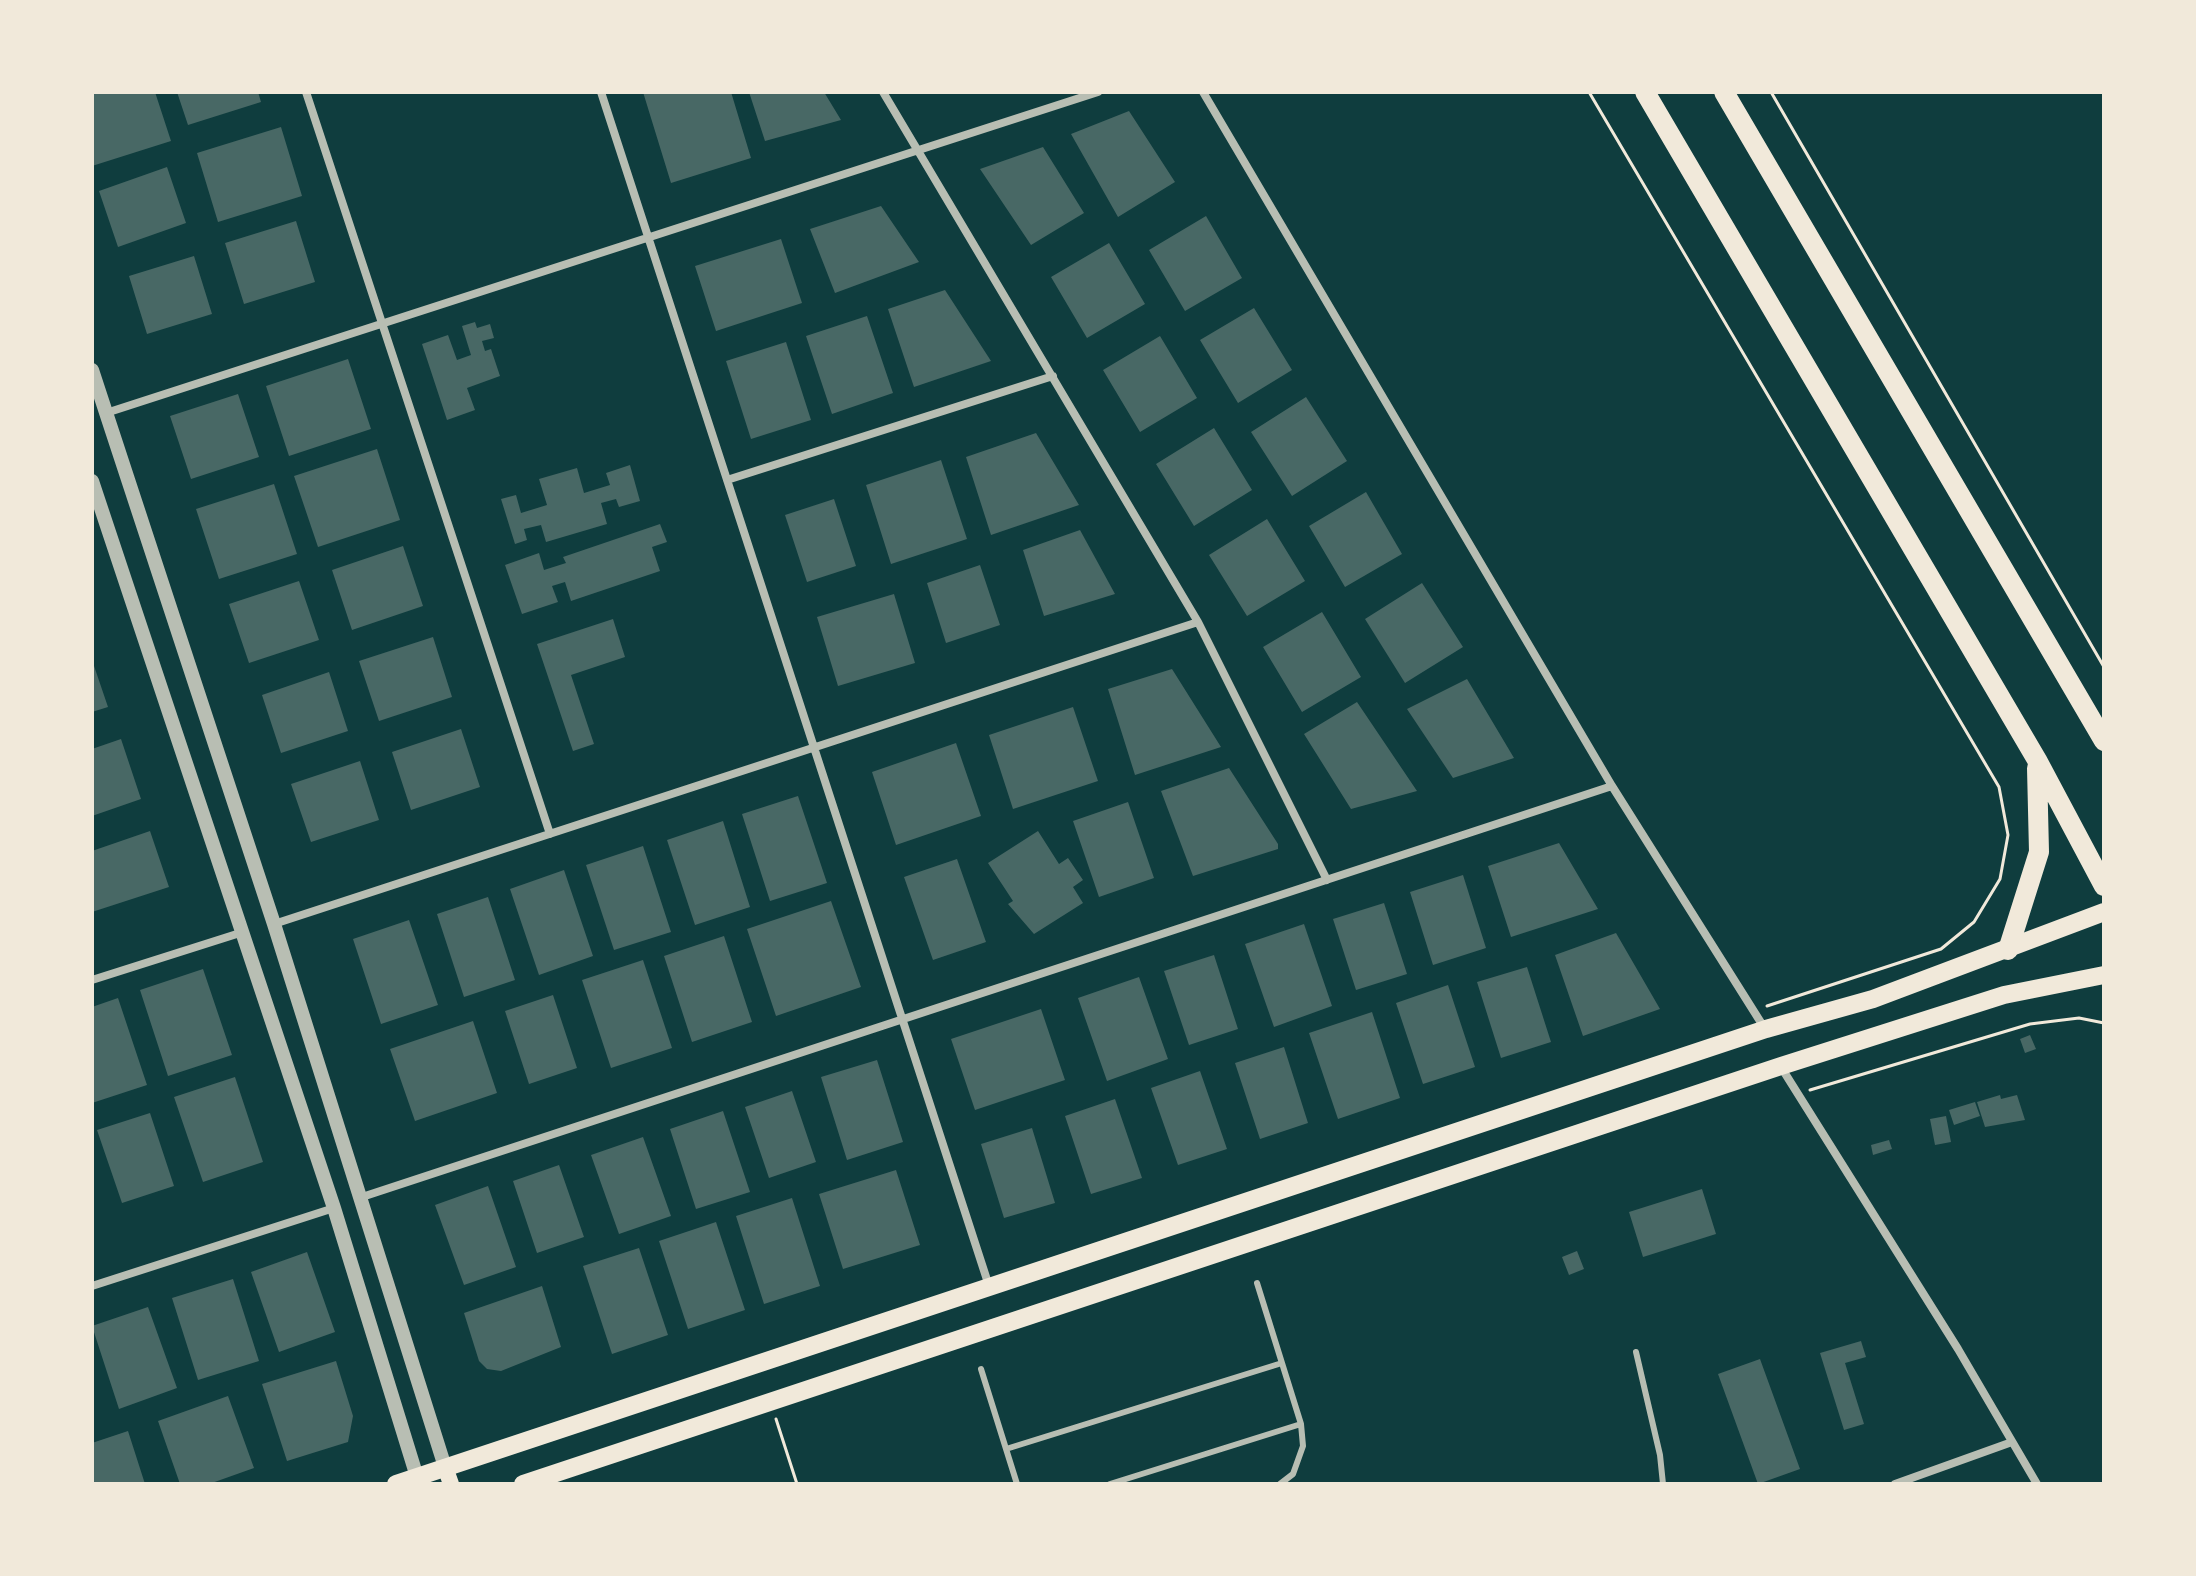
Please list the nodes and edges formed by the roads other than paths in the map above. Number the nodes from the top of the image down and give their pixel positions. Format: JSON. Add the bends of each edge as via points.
{"nodes":[{"id":1,"x":306,"y":92,"type":"edge"},
{"id":2,"x":601,"y":92,"type":"edge"},
{"id":3,"x":883,"y":92,"type":"edge"},
{"id":4,"x":1098,"y":92,"type":"edge"},
{"id":5,"x":1203,"y":92,"type":"edge"},
{"id":6,"x":1645,"y":92,"type":"edge"},
{"id":7,"x":1724,"y":92,"type":"edge"},
{"id":8,"x":918,"y":150,"type":"junction"},
{"id":9,"x":648,"y":237,"type":"junction"},
{"id":10,"x":384,"y":323,"type":"junction"},
{"id":11,"x":92,"y":370,"type":"edge"},
{"id":12,"x":1053,"y":376,"type":"junction"},
{"id":13,"x":106,"y":413,"type":"junction"},
{"id":14,"x":727,"y":480,"type":"junction"},
{"id":15,"x":92,"y":481,"type":"edge"},
{"id":16,"x":1198,"y":622,"type":"junction"},
{"id":17,"x":2104,"y":741,"type":"edge"},
{"id":18,"x":814,"y":748,"type":"junction"},
{"id":19,"x":2037,"y":760,"type":"junction"},
{"id":20,"x":1612,"y":786,"type":"junction"},
{"id":21,"x":550,"y":834,"type":"junction"},
{"id":22,"x":1327,"y":880,"type":"junction"},
{"id":23,"x":2104,"y":886,"type":"edge"},
{"id":24,"x":2104,"y":912,"type":"edge"},
{"id":25,"x":274,"y":924,"type":"junction"},
{"id":26,"x":240,"y":933,"type":"junction"},
{"id":27,"x":2008,"y":950,"type":"junction"},
{"id":28,"x":2104,"y":975,"type":"edge"},
{"id":29,"x":92,"y":980,"type":"edge"},
{"id":30,"x":903,"y":1020,"type":"junction"},
{"id":31,"x":1766,"y":1029,"type":"junction"},
{"id":32,"x":1781,"y":1066,"type":"junction"},
{"id":33,"x":362,"y":1197,"type":"junction"},
{"id":34,"x":334,"y":1208,"type":"junction"},
{"id":35,"x":1257,"y":1283,"type":"dead end"},
{"id":36,"x":92,"y":1286,"type":"edge"},
{"id":37,"x":990,"y":1287,"type":"junction"},
{"id":38,"x":1636,"y":1352,"type":"dead end"},
{"id":39,"x":1282,"y":1363,"type":"junction"},
{"id":40,"x":981,"y":1369,"type":"dead end"},
{"id":41,"x":1301,"y":1424,"type":"junction"},
{"id":42,"x":2012,"y":1442,"type":"junction"},
{"id":43,"x":1006,"y":1449,"type":"junction"},
{"id":44,"x":448,"y":1476,"type":"edge"},
{"id":45,"x":418,"y":1480,"type":"edge"},
{"id":46,"x":396,"y":1484,"type":"edge"},
{"id":47,"x":523,"y":1484,"type":"edge"},
{"id":48,"x":1017,"y":1484,"type":"edge"},
{"id":49,"x":1110,"y":1484,"type":"edge"},
{"id":50,"x":1280,"y":1484,"type":"edge"},
{"id":51,"x":1663,"y":1484,"type":"edge"},
{"id":52,"x":1895,"y":1484,"type":"edge"},
{"id":53,"x":2037,"y":1484,"type":"edge"}],
"edges":[{"from":1,"to":10,"type":"street"},
{"from":2,"to":9,"type":"street"},
{"from":3,"to":8,"type":"street"},
{"from":4,"to":8,"type":"street"},
{"from":5,"to":20,"type":"street"},
{"from":6,"to":19,"type":"highway"},
{"from":7,"to":17,"type":"highway"},
{"from":8,"to":9,"type":"street"},
{"from":8,"to":12,"type":"street"},
{"from":9,"to":10,"type":"street"},
{"from":9,"to":14,"type":"street"},
{"from":10,"to":13,"type":"street"},
{"from":10,"to":21,"type":"street"},
{"from":11,"to":13,"type":"street"},
{"from":12,"to":14,"type":"street"},
{"from":12,"to":16,"type":"street"},
{"from":13,"to":25,"type":"street"},
{"from":14,"to":18,"type":"street"},
{"from":15,"to":26,"type":"street"},
{"from":16,"to":18,"type":"street"},
{"from":16,"to":22,"type":"street"},
{"from":18,"to":21,"type":"street"},
{"from":18,"to":30,"type":"street"},
{"from":19,"to":23,"type":"highway"},
{"from":19,"to":27,"type":"highway","via":[[2039,852]]},
{"from":20,"to":22,"type":"street"},
{"from":20,"to":31,"type":"street"},
{"from":21,"to":25,"type":"street"},
{"from":22,"to":30,"type":"street"},
{"from":24,"to":27,"type":"main road"},
{"from":25,"to":33,"type":"street"},
{"from":26,"to":29,"type":"street"},
{"from":26,"to":34,"type":"street"},
{"from":27,"to":31,"type":"main road","via":[[1873,999]]},
{"from":28,"to":32,"type":"main road","via":[[2004,995]]},
{"from":30,"to":33,"type":"street"},
{"from":30,"to":37,"type":"street"},
{"from":31,"to":37,"type":"main road"},
{"from":32,"to":42,"type":"street"},
{"from":32,"to":47,"type":"main road"},
{"from":33,"to":44,"type":"street"},
{"from":34,"to":36,"type":"street"},
{"from":34,"to":45,"type":"street"},
{"from":35,"to":39,"type":"lane"},
{"from":37,"to":44,"type":"main road"},
{"from":38,"to":51,"type":"lane"},
{"from":39,"to":41,"type":"lane"},
{"from":39,"to":43,"type":"lane"},
{"from":40,"to":43,"type":"lane"},
{"from":41,"to":49,"type":"lane"},
{"from":41,"to":50,"type":"lane","via":[[1303,1446],[1293,1474]]},
{"from":42,"to":52,"type":"street"},
{"from":42,"to":53,"type":"street"},
{"from":43,"to":48,"type":"lane"},
{"from":44,"to":45,"type":"main road"},
{"from":45,"to":46,"type":"main road"}]}
